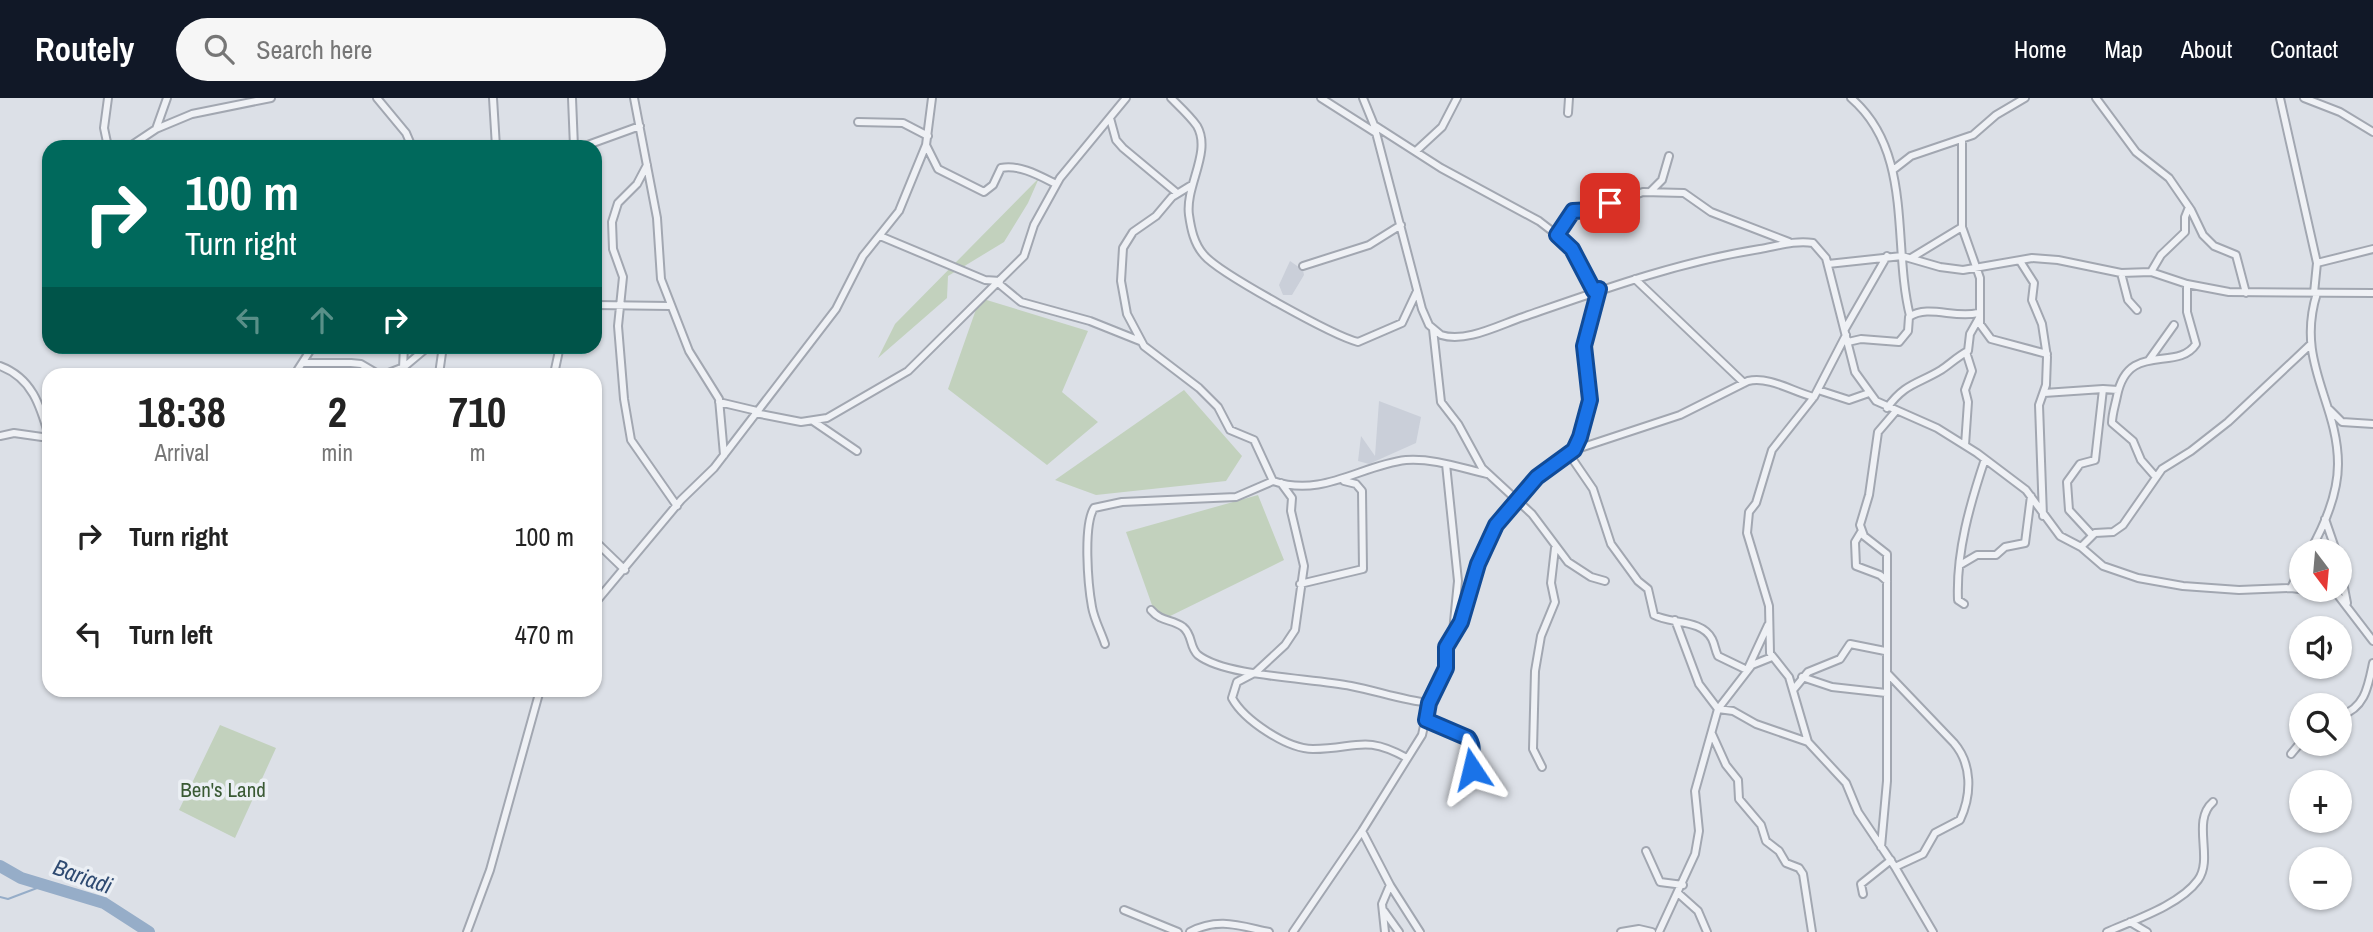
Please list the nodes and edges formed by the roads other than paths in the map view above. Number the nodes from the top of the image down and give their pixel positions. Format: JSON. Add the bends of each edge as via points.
{"nodes":[{"id":1,"x":108,"y":98,"type":"edge"},
{"id":2,"x":167,"y":98,"type":"edge"},
{"id":3,"x":271,"y":98,"type":"edge"},
{"id":4,"x":377,"y":98,"type":"edge"},
{"id":5,"x":493,"y":98,"type":"edge"},
{"id":6,"x":572,"y":98,"type":"edge"},
{"id":7,"x":634,"y":98,"type":"edge"},
{"id":8,"x":932,"y":98,"type":"edge"},
{"id":9,"x":1126,"y":98,"type":"edge"},
{"id":10,"x":1171,"y":98,"type":"edge"},
{"id":11,"x":1321,"y":98,"type":"edge"},
{"id":12,"x":1363,"y":98,"type":"edge"},
{"id":13,"x":1457,"y":98,"type":"edge"},
{"id":14,"x":1569,"y":98,"type":"edge"},
{"id":15,"x":1851,"y":98,"type":"edge"},
{"id":16,"x":2025,"y":98,"type":"edge"},
{"id":17,"x":2096,"y":98,"type":"edge"},
{"id":18,"x":2280,"y":98,"type":"edge"},
{"id":19,"x":2304,"y":98,"type":"edge"},
{"id":20,"x":242,"y":101,"type":"edge"},
{"id":21,"x":1569,"y":113,"type":"dead end"},
{"id":22,"x":1110,"y":118,"type":"junction"},
{"id":23,"x":858,"y":122,"type":"dead end"},
{"id":24,"x":1374,"y":125,"type":"junction"},
{"id":25,"x":640,"y":126,"type":"junction"},
{"id":26,"x":156,"y":129,"type":"junction"},
{"id":27,"x":2373,"y":132,"type":"edge"},
{"id":28,"x":1376,"y":133,"type":"junction"},
{"id":29,"x":928,"y":136,"type":"junction"},
{"id":30,"x":104,"y":140,"type":"edge"},
{"id":31,"x":140,"y":140,"type":"edge"},
{"id":32,"x":408,"y":140,"type":"edge"},
{"id":33,"x":496,"y":140,"type":"edge"},
{"id":34,"x":573,"y":140,"type":"edge"},
{"id":35,"x":601,"y":140,"type":"edge"},
{"id":36,"x":1962,"y":140,"type":"junction"},
{"id":37,"x":926,"y":145,"type":"junction"},
{"id":38,"x":1416,"y":151,"type":"junction"},
{"id":39,"x":1669,"y":156,"type":"dead end"},
{"id":40,"x":648,"y":163,"type":"junction"},
{"id":41,"x":1893,"y":170,"type":"junction"},
{"id":42,"x":1056,"y":184,"type":"junction"},
{"id":43,"x":1190,"y":187,"type":"junction"},
{"id":44,"x":1650,"y":192,"type":"junction"},
{"id":45,"x":1177,"y":193,"type":"junction"},
{"id":46,"x":2189,"y":207,"type":"junction"},
{"id":47,"x":1401,"y":225,"type":"junction"},
{"id":48,"x":1962,"y":227,"type":"junction"},
{"id":49,"x":1557,"y":235,"type":"junction"},
{"id":50,"x":880,"y":236,"type":"junction"},
{"id":51,"x":1792,"y":243,"type":"junction"},
{"id":52,"x":2373,"y":249,"type":"edge"},
{"id":53,"x":1886,"y":256,"type":"junction"},
{"id":54,"x":1902,"y":256,"type":"junction"},
{"id":55,"x":1911,"y":258,"type":"junction"},
{"id":56,"x":2020,"y":261,"type":"junction"},
{"id":57,"x":2316,"y":263,"type":"junction"},
{"id":58,"x":1828,"y":264,"type":"junction"},
{"id":59,"x":1303,"y":266,"type":"dead end"},
{"id":60,"x":1978,"y":269,"type":"junction"},
{"id":61,"x":2151,"y":272,"type":"junction"},
{"id":62,"x":2121,"y":273,"type":"junction"},
{"id":63,"x":1635,"y":279,"type":"junction"},
{"id":64,"x":999,"y":282,"type":"junction"},
{"id":65,"x":2187,"y":284,"type":"junction"},
{"id":66,"x":1597,"y":290,"type":"junction"},
{"id":67,"x":1417,"y":291,"type":"junction"},
{"id":68,"x":2246,"y":293,"type":"junction"},
{"id":69,"x":2315,"y":293,"type":"junction"},
{"id":70,"x":2373,"y":293,"type":"edge"},
{"id":71,"x":602,"y":305,"type":"edge"},
{"id":72,"x":619,"y":306,"type":"junction"},
{"id":73,"x":670,"y":306,"type":"junction"},
{"id":74,"x":2137,"y":310,"type":"dead end"},
{"id":75,"x":1978,"y":315,"type":"junction"},
{"id":76,"x":1910,"y":316,"type":"junction"},
{"id":77,"x":2174,"y":325,"type":"dead end"},
{"id":78,"x":1433,"y":329,"type":"junction"},
{"id":79,"x":1846,"y":336,"type":"junction"},
{"id":80,"x":1140,"y":341,"type":"junction"},
{"id":81,"x":2311,"y":344,"type":"junction"},
{"id":82,"x":1966,"y":352,"type":"junction"},
{"id":83,"x":308,"y":354,"type":"edge"},
{"id":84,"x":404,"y":354,"type":"edge"},
{"id":85,"x":420,"y":354,"type":"edge"},
{"id":86,"x":2047,"y":354,"type":"junction"},
{"id":87,"x":2149,"y":360,"type":"junction"},
{"id":88,"x":303,"y":363,"type":"junction"},
{"id":89,"x":0,"y":366,"type":"edge"},
{"id":90,"x":300,"y":368,"type":"edge"},
{"id":91,"x":368,"y":368,"type":"edge"},
{"id":92,"x":403,"y":368,"type":"joint"},
{"id":93,"x":1744,"y":383,"type":"junction"},
{"id":94,"x":2103,"y":389,"type":"junction"},
{"id":95,"x":1818,"y":390,"type":"junction"},
{"id":96,"x":2118,"y":390,"type":"junction"},
{"id":97,"x":1869,"y":393,"type":"junction"},
{"id":98,"x":2044,"y":393,"type":"junction"},
{"id":99,"x":1814,"y":397,"type":"junction"},
{"id":100,"x":719,"y":402,"type":"junction"},
{"id":101,"x":2327,"y":406,"type":"junction"},
{"id":102,"x":1888,"y":408,"type":"junction"},
{"id":103,"x":1896,"y":411,"type":"junction"},
{"id":104,"x":756,"y":412,"type":"junction"},
{"id":105,"x":42,"y":417,"type":"edge"},
{"id":106,"x":813,"y":421,"type":"junction"},
{"id":107,"x":2373,"y":424,"type":"edge"},
{"id":108,"x":0,"y":436,"type":"edge"},
{"id":109,"x":42,"y":436,"type":"edge"},
{"id":110,"x":1965,"y":445,"type":"junction"},
{"id":111,"x":857,"y":451,"type":"dead end"},
{"id":112,"x":1572,"y":452,"type":"junction"},
{"id":113,"x":724,"y":454,"type":"junction"},
{"id":114,"x":1985,"y":459,"type":"junction"},
{"id":115,"x":1446,"y":464,"type":"junction"},
{"id":116,"x":1487,"y":474,"type":"junction"},
{"id":117,"x":2155,"y":476,"type":"junction"},
{"id":118,"x":1273,"y":481,"type":"junction"},
{"id":119,"x":1344,"y":481,"type":"junction"},
{"id":120,"x":1281,"y":483,"type":"junction"},
{"id":121,"x":2031,"y":495,"type":"junction"},
{"id":122,"x":1516,"y":499,"type":"junction"},
{"id":123,"x":677,"y":506,"type":"junction"},
{"id":124,"x":2043,"y":516,"type":"junction"},
{"id":125,"x":2325,"y":519,"type":"junction"},
{"id":126,"x":1860,"y":532,"type":"junction"},
{"id":127,"x":2092,"y":535,"type":"junction"},
{"id":128,"x":2316,"y":539,"type":"edge"},
{"id":129,"x":2332,"y":539,"type":"edge"},
{"id":130,"x":2081,"y":547,"type":"junction"},
{"id":131,"x":602,"y":548,"type":"edge"},
{"id":132,"x":1555,"y":548,"type":"junction"},
{"id":133,"x":1960,"y":565,"type":"junction"},
{"id":134,"x":625,"y":570,"type":"junction"},
{"id":135,"x":1605,"y":582,"type":"dead end"},
{"id":136,"x":1888,"y":582,"type":"junction"},
{"id":137,"x":1300,"y":584,"type":"junction"},
{"id":138,"x":2289,"y":589,"type":"edge"},
{"id":139,"x":602,"y":595,"type":"edge"},
{"id":140,"x":1964,"y":604,"type":"dead end"},
{"id":141,"x":2347,"y":604,"type":"edge"},
{"id":142,"x":1151,"y":610,"type":"dead end"},
{"id":143,"x":1675,"y":620,"type":"junction"},
{"id":144,"x":1770,"y":623,"type":"junction"},
{"id":145,"x":1453,"y":632,"type":"junction"},
{"id":146,"x":2373,"y":640,"type":"edge"},
{"id":147,"x":1105,"y":644,"type":"dead end"},
{"id":148,"x":1885,"y":651,"type":"junction"},
{"id":149,"x":1772,"y":657,"type":"junction"},
{"id":150,"x":2373,"y":663,"type":"edge"},
{"id":151,"x":1748,"y":669,"type":"junction"},
{"id":152,"x":1256,"y":673,"type":"junction"},
{"id":153,"x":1888,"y":674,"type":"junction"},
{"id":154,"x":1802,"y":677,"type":"junction"},
{"id":155,"x":1793,"y":690,"type":"junction"},
{"id":156,"x":1886,"y":693,"type":"junction"},
{"id":157,"x":538,"y":697,"type":"edge"},
{"id":158,"x":1429,"y":703,"type":"junction"},
{"id":159,"x":1718,"y":709,"type":"junction"},
{"id":160,"x":2352,"y":713,"type":"edge"},
{"id":161,"x":1426,"y":720,"type":"junction"},
{"id":162,"x":1712,"y":734,"type":"junction"},
{"id":163,"x":1808,"y":742,"type":"junction"},
{"id":164,"x":1408,"y":758,"type":"junction"},
{"id":165,"x":1542,"y":767,"type":"dead end"},
{"id":166,"x":1477,"y":776,"type":"dead end"},
{"id":167,"x":2213,"y":802,"type":"dead end"},
{"id":168,"x":1363,"y":831,"type":"junction"},
{"id":169,"x":1881,"y":847,"type":"junction"},
{"id":170,"x":1646,"y":851,"type":"dead end"},
{"id":171,"x":1891,"y":860,"type":"junction"},
{"id":172,"x":1895,"y":867,"type":"junction"},
{"id":173,"x":1390,"y":885,"type":"junction"},
{"id":174,"x":1683,"y":885,"type":"junction"},
{"id":175,"x":1679,"y":894,"type":"junction"},
{"id":176,"x":1863,"y":894,"type":"dead end"},
{"id":177,"x":1124,"y":910,"type":"dead end"},
{"id":178,"x":1383,"y":910,"type":"junction"},
{"id":179,"x":2130,"y":922,"type":"junction"},
{"id":180,"x":1932,"y":930,"type":"edge"},
{"id":181,"x":467,"y":932,"type":"edge"},
{"id":182,"x":1178,"y":932,"type":"edge"},
{"id":183,"x":1190,"y":932,"type":"edge"},
{"id":184,"x":1269,"y":932,"type":"edge"},
{"id":185,"x":1293,"y":932,"type":"edge"},
{"id":186,"x":1385,"y":932,"type":"edge"},
{"id":187,"x":1399,"y":932,"type":"edge"},
{"id":188,"x":1420,"y":932,"type":"edge"},
{"id":189,"x":1620,"y":932,"type":"edge"},
{"id":190,"x":1652,"y":932,"type":"edge"},
{"id":191,"x":1659,"y":932,"type":"edge"},
{"id":192,"x":1707,"y":932,"type":"edge"},
{"id":193,"x":1812,"y":932,"type":"edge"},
{"id":194,"x":1943,"y":932,"type":"edge"},
{"id":195,"x":2107,"y":932,"type":"edge"},
{"id":196,"x":2147,"y":932,"type":"edge"}],
"edges":[{"from":1,"to":30,"type":"street"},
{"from":2,"to":26,"type":"street"},
{"from":3,"to":20,"type":"street"},
{"from":4,"to":32,"type":"street"},
{"from":5,"to":33,"type":"street"},
{"from":6,"to":34,"type":"street"},
{"from":7,"to":25,"type":"street"},
{"from":8,"to":29,"type":"street"},
{"from":9,"to":22,"type":"street"},
{"from":10,"to":43,"type":"street","via":[[1194,122],[1201,137]]},
{"from":11,"to":28,"type":"street"},
{"from":12,"to":24,"type":"street"},
{"from":13,"to":38,"type":"street","via":[[1442,127]]},
{"from":14,"to":21,"type":"street"},
{"from":15,"to":41,"type":"street","via":[[1875,128]]},
{"from":16,"to":36,"type":"street"},
{"from":17,"to":46,"type":"street","via":[[2136,152],[2169,178]]},
{"from":18,"to":57,"type":"street"},
{"from":19,"to":27,"type":"street"},
{"from":20,"to":26,"type":"street"},
{"from":22,"to":42,"type":"street"},
{"from":22,"to":45,"type":"street","via":[[1123,148]]},
{"from":23,"to":29,"type":"street","via":[[908,124]]},
{"from":24,"to":28,"type":"street"},
{"from":24,"to":38,"type":"street"},
{"from":25,"to":35,"type":"street"},
{"from":25,"to":40,"type":"street"},
{"from":26,"to":31,"type":"street"},
{"from":28,"to":47,"type":"street"},
{"from":29,"to":37,"type":"street"},
{"from":36,"to":41,"type":"street","via":[[1911,156]]},
{"from":36,"to":48,"type":"street"},
{"from":37,"to":42,"type":"street","via":[[938,169],[984,192],[1005,166]]},
{"from":37,"to":50,"type":"street","via":[[900,211]]},
{"from":38,"to":49,"type":"street"},
{"from":39,"to":44,"type":"street","via":[[1662,180]]},
{"from":40,"to":72,"type":"street","via":[[614,213],[612,249],[623,277]]},
{"from":40,"to":73,"type":"street","via":[[661,279]]},
{"from":41,"to":54,"type":"street"},
{"from":42,"to":64,"type":"street","via":[[1027,249]]},
{"from":43,"to":45,"type":"street"},
{"from":43,"to":67,"type":"street","via":[[1194,237],[1209,260],[1333,333],[1358,342],[1394,328],[1406,319]]},
{"from":44,"to":49,"type":"street","via":[[1593,210],[1573,211]]},
{"from":44,"to":51,"type":"street","via":[[1687,194],[1712,212]]},
{"from":45,"to":80,"type":"street","via":[[1133,232],[1121,258],[1126,314]]},
{"from":46,"to":61,"type":"street","via":[[2185,232]]},
{"from":46,"to":68,"type":"street","via":[[2203,235],[2214,246],[2236,255]]},
{"from":47,"to":59,"type":"street","via":[[1369,244]]},
{"from":47,"to":67,"type":"street"},
{"from":48,"to":55,"type":"street"},
{"from":48,"to":60,"type":"street"},
{"from":49,"to":66,"type":"street","via":[[1572,249]]},
{"from":50,"to":64,"type":"street"},
{"from":50,"to":104,"type":"street","via":[[863,256],[820,332]]},
{"from":51,"to":58,"type":"street","via":[[1813,243]]},
{"from":51,"to":63,"type":"street"},
{"from":52,"to":57,"type":"street"},
{"from":53,"to":54,"type":"street"},
{"from":53,"to":58,"type":"street"},
{"from":53,"to":79,"type":"street"},
{"from":54,"to":55,"type":"street"},
{"from":54,"to":76,"type":"street"},
{"from":55,"to":60,"type":"street","via":[[1940,267]]},
{"from":56,"to":60,"type":"street"},
{"from":56,"to":62,"type":"street","via":[[2059,260]]},
{"from":56,"to":86,"type":"street","via":[[2034,283],[2032,300]]},
{"from":57,"to":69,"type":"street"},
{"from":58,"to":79,"type":"street"},
{"from":60,"to":75,"type":"street"},
{"from":61,"to":62,"type":"street"},
{"from":61,"to":65,"type":"street"},
{"from":62,"to":74,"type":"street","via":[[2128,300]]},
{"from":63,"to":66,"type":"street"},
{"from":63,"to":93,"type":"street"},
{"from":64,"to":80,"type":"street","via":[[1021,302]]},
{"from":64,"to":106,"type":"street","via":[[902,376],[827,418]]},
{"from":65,"to":68,"type":"street"},
{"from":65,"to":87,"type":"street","via":[[2187,313],[2196,344],[2188,352]]},
{"from":66,"to":78,"type":"street","via":[[1466,335],[1449,338]]},
{"from":66,"to":112,"type":"street","via":[[1584,346],[1590,400]]},
{"from":67,"to":78,"type":"street"},
{"from":68,"to":69,"type":"street"},
{"from":69,"to":70,"type":"street"},
{"from":69,"to":81,"type":"street"},
{"from":71,"to":72,"type":"street"},
{"from":72,"to":73,"type":"street"},
{"from":72,"to":123,"type":"street","via":[[618,339],[629,433],[657,482]]},
{"from":73,"to":100,"type":"street","via":[[689,351]]},
{"from":75,"to":76,"type":"street","via":[[1923,311]]},
{"from":75,"to":82,"type":"street"},
{"from":75,"to":86,"type":"street","via":[[1991,339]]},
{"from":76,"to":79,"type":"street","via":[[1908,331],[1899,342]]},
{"from":77,"to":87,"type":"street"},
{"from":78,"to":116,"type":"street","via":[[1441,402]]},
{"from":79,"to":95,"type":"street"},
{"from":79,"to":97,"type":"street","via":[[1854,372]]},
{"from":80,"to":118,"type":"street","via":[[1199,388],[1218,407],[1230,430],[1253,438]]},
{"from":81,"to":101,"type":"street","via":[[2315,375]]},
{"from":81,"to":117,"type":"street","via":[[2228,422]]},
{"from":82,"to":102,"type":"street","via":[[1902,389]]},
{"from":82,"to":110,"type":"street","via":[[1972,371],[1965,390]]},
{"from":83,"to":88,"type":"street"},
{"from":84,"to":92,"type":"street"},
{"from":85,"to":92,"type":"street"},
{"from":86,"to":98,"type":"street"},
{"from":87,"to":96,"type":"street","via":[[2126,371]]},
{"from":88,"to":90,"type":"street"},
{"from":88,"to":91,"type":"street","via":[[351,363]]},
{"from":89,"to":105,"type":"street","via":[[15,372],[33,391]]},
{"from":93,"to":99,"type":"street","via":[[1759,379]]},
{"from":93,"to":112,"type":"street","via":[[1680,415]]},
{"from":94,"to":96,"type":"street"},
{"from":94,"to":98,"type":"street"},
{"from":94,"to":127,"type":"street","via":[[2095,460],[2080,464],[2067,482],[2069,510]]},
{"from":95,"to":97,"type":"street","via":[[1849,400]]},
{"from":95,"to":99,"type":"street"},
{"from":96,"to":117,"type":"street","via":[[2112,423],[2133,441]]},
{"from":97,"to":102,"type":"street"},
{"from":98,"to":124,"type":"street","via":[[2039,405]]},
{"from":99,"to":144,"type":"street","via":[[1772,450],[1747,522]]},
{"from":100,"to":104,"type":"street"},
{"from":100,"to":113,"type":"street"},
{"from":101,"to":107,"type":"street","via":[[2342,422]]},
{"from":101,"to":125,"type":"street","via":[[2338,464]]},
{"from":102,"to":103,"type":"street"},
{"from":103,"to":110,"type":"street"},
{"from":103,"to":126,"type":"street","via":[[1875,443]]},
{"from":104,"to":106,"type":"street"},
{"from":104,"to":113,"type":"street"},
{"from":106,"to":111,"type":"street"},
{"from":108,"to":109,"type":"street"},
{"from":110,"to":114,"type":"street"},
{"from":112,"to":122,"type":"street"},
{"from":112,"to":143,"type":"street","via":[[1593,489],[1611,544],[1637,582],[1648,589],[1654,615]]},
{"from":113,"to":123,"type":"street"},
{"from":114,"to":121,"type":"street"},
{"from":114,"to":133,"type":"street","via":[[1968,514]]},
{"from":115,"to":116,"type":"street"},
{"from":115,"to":119,"type":"street","via":[[1405,461]]},
{"from":115,"to":145,"type":"street","via":[[1458,581]]},
{"from":116,"to":122,"type":"street"},
{"from":117,"to":127,"type":"street","via":[[2123,525],[2113,532]]},
{"from":118,"to":120,"type":"street"},
{"from":118,"to":147,"type":"street","via":[[1236,497],[1122,502],[1094,508],[1089,519],[1090,585]]},
{"from":119,"to":120,"type":"street"},
{"from":119,"to":137,"type":"street","via":[[1362,491],[1363,569]]},
{"from":120,"to":137,"type":"street","via":[[1292,498],[1304,566]]},
{"from":121,"to":124,"type":"street"},
{"from":121,"to":133,"type":"street","via":[[2025,543],[2005,547],[1996,555],[1977,555]]},
{"from":122,"to":132,"type":"street"},
{"from":122,"to":145,"type":"street","via":[[1486,545],[1461,622]]},
{"from":123,"to":134,"type":"street"},
{"from":124,"to":130,"type":"street","via":[[2064,540]]},
{"from":125,"to":128,"type":"street"},
{"from":125,"to":129,"type":"street"},
{"from":126,"to":136,"type":"street","via":[[1886,552]]},
{"from":126,"to":136,"type":"street","via":[[1855,542],[1856,566]]},
{"from":127,"to":130,"type":"street"},
{"from":130,"to":138,"type":"street","via":[[2109,569],[2158,583]]},
{"from":131,"to":134,"type":"street"},
{"from":132,"to":135,"type":"street","via":[[1582,572]]},
{"from":132,"to":165,"type":"street","via":[[1551,583],[1555,603],[1541,636],[1535,671],[1532,749]]},
{"from":133,"to":140,"type":"street","via":[[1958,600]]},
{"from":134,"to":139,"type":"street"},
{"from":136,"to":148,"type":"street"},
{"from":137,"to":152,"type":"street","via":[[1294,633]]},
{"from":141,"to":146,"type":"street"},
{"from":142,"to":152,"type":"street","via":[[1161,620],[1181,625],[1198,655]]},
{"from":143,"to":151,"type":"street","via":[[1709,634],[1718,656]]},
{"from":143,"to":159,"type":"street","via":[[1699,684]]},
{"from":144,"to":149,"type":"street"},
{"from":144,"to":151,"type":"street"},
{"from":145,"to":158,"type":"street","via":[[1446,647],[1444,673]]},
{"from":148,"to":153,"type":"street"},
{"from":148,"to":154,"type":"street","via":[[1850,644],[1840,659]]},
{"from":149,"to":151,"type":"street"},
{"from":149,"to":155,"type":"street","via":[[1789,677]]},
{"from":150,"to":160,"type":"street","via":[[2360,705]]},
{"from":151,"to":159,"type":"street"},
{"from":152,"to":158,"type":"street","via":[[1352,686]]},
{"from":152,"to":164,"type":"street","via":[[1237,682],[1232,694],[1254,724],[1311,749],[1364,742],[1386,746]]},
{"from":153,"to":156,"type":"street"},
{"from":153,"to":172,"type":"street","via":[[1964,754],[1968,771],[1960,820],[1935,833],[1923,854]]},
{"from":154,"to":155,"type":"street"},
{"from":154,"to":156,"type":"street","via":[[1832,687]]},
{"from":155,"to":163,"type":"street"},
{"from":156,"to":169,"type":"street","via":[[1887,781]]},
{"from":157,"to":181,"type":"street","via":[[490,870]]},
{"from":158,"to":161,"type":"street"},
{"from":159,"to":162,"type":"street"},
{"from":159,"to":163,"type":"street"},
{"from":161,"to":164,"type":"street"},
{"from":161,"to":166,"type":"street","via":[[1468,738],[1472,747],[1469,763]]},
{"from":162,"to":174,"type":"street","via":[[1694,795],[1698,842]]},
{"from":162,"to":193,"type":"street","via":[[1738,780],[1739,799],[1761,825],[1766,841],[1786,863],[1800,867]]},
{"from":163,"to":169,"type":"street","via":[[1846,783]]},
{"from":164,"to":168,"type":"street"},
{"from":167,"to":179,"type":"street","via":[[2204,815],[2199,879],[2180,895]]},
{"from":168,"to":173,"type":"street"},
{"from":168,"to":185,"type":"street"},
{"from":169,"to":171,"type":"street"},
{"from":170,"to":174,"type":"street","via":[[1660,882]]},
{"from":171,"to":172,"type":"street"},
{"from":171,"to":176,"type":"street","via":[[1861,884]]},
{"from":172,"to":180,"type":"street"},
{"from":173,"to":178,"type":"street"},
{"from":173,"to":188,"type":"street"},
{"from":174,"to":175,"type":"street"},
{"from":175,"to":191,"type":"street"},
{"from":175,"to":192,"type":"street","via":[[1698,911]]},
{"from":177,"to":182,"type":"street"},
{"from":178,"to":186,"type":"street"},
{"from":178,"to":187,"type":"street"},
{"from":179,"to":195,"type":"street"},
{"from":179,"to":196,"type":"street"},
{"from":180,"to":194,"type":"street"},
{"from":183,"to":184,"type":"street","via":[[1219,923],[1250,925]]},
{"from":189,"to":190,"type":"street"}]}
